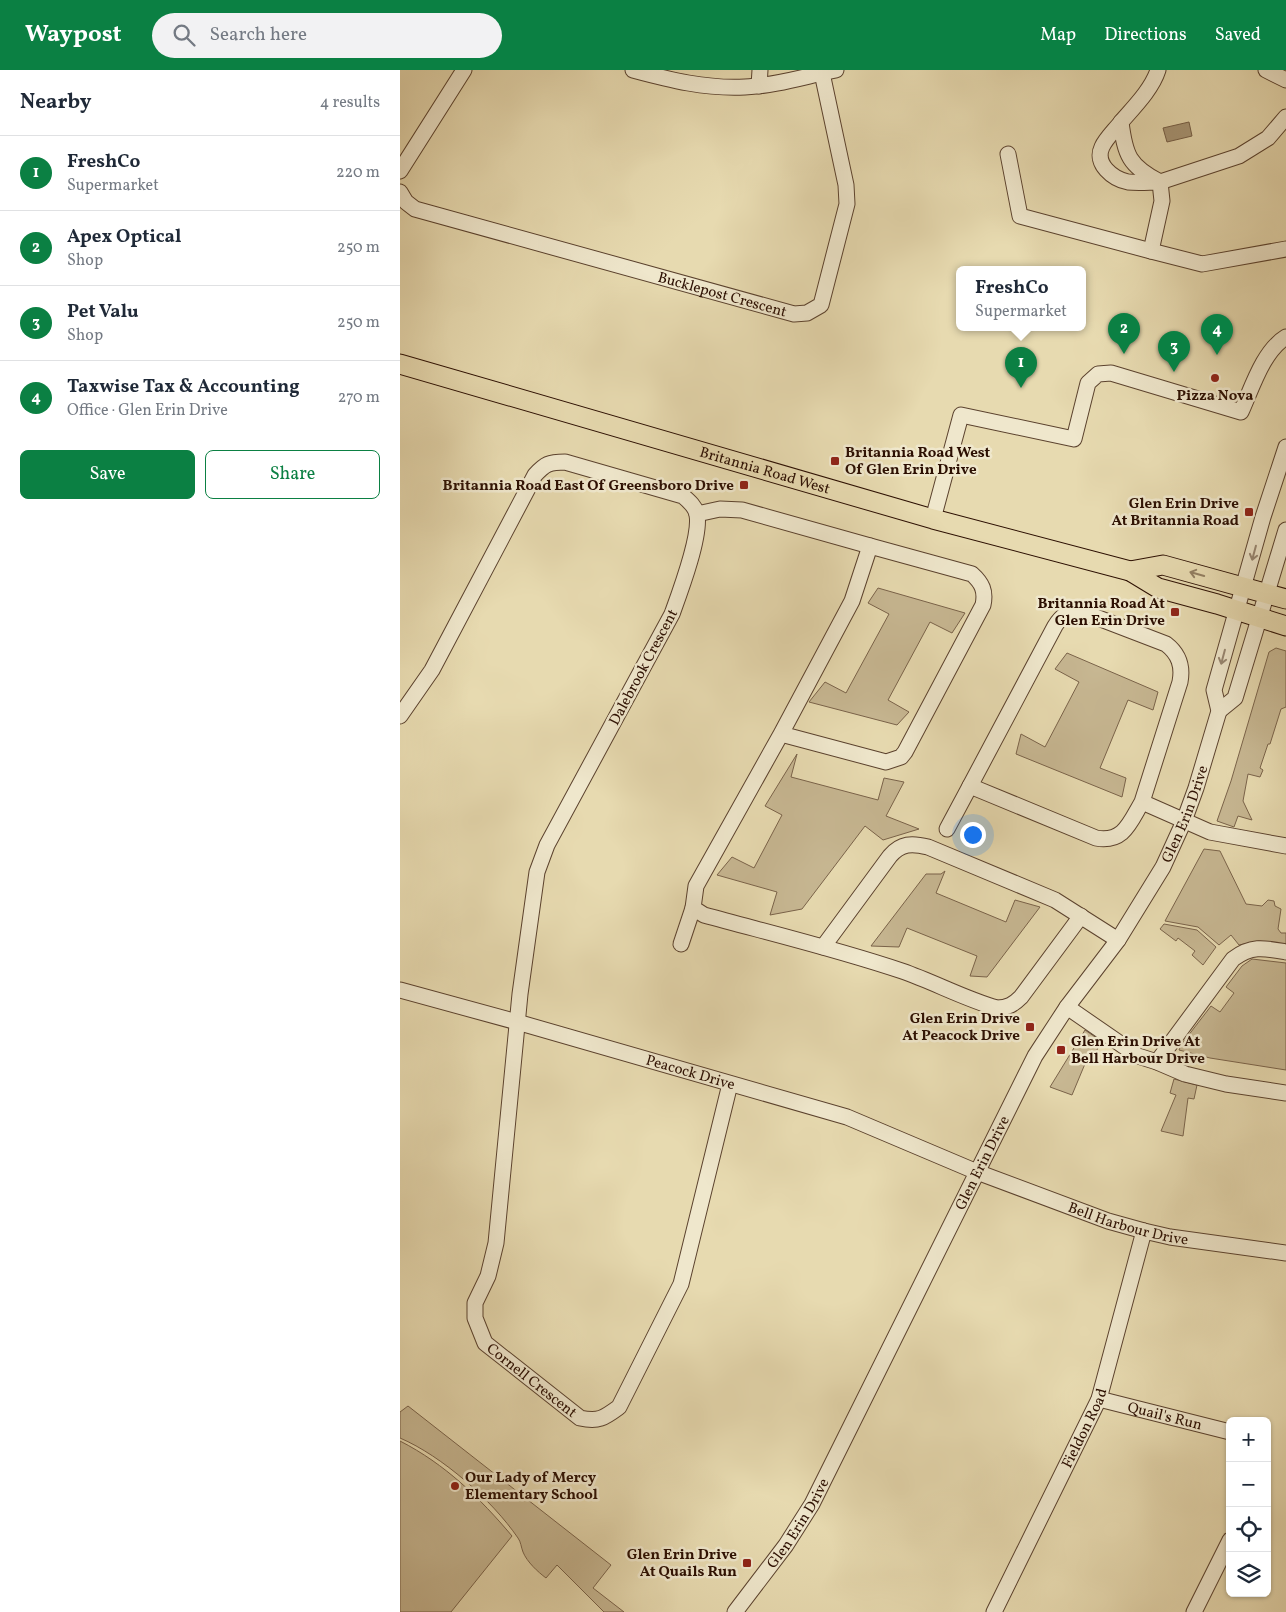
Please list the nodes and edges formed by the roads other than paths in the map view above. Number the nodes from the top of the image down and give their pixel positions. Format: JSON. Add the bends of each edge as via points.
{"nodes":[{"id":1,"x":464,"y":70,"type":"edge"},
{"id":2,"x":632,"y":70,"type":"edge"},
{"id":3,"x":760,"y":70,"type":"edge"},
{"id":4,"x":1158,"y":70,"type":"edge"},
{"id":5,"x":1266,"y":70,"type":"edge"},
{"id":6,"x":829,"y":71,"type":"edge"},
{"id":7,"x":1286,"y":80,"type":"edge"},
{"id":8,"x":759,"y":86,"type":"junction"},
{"id":9,"x":1286,"y":117,"type":"edge"},
{"id":10,"x":1121,"y":122,"type":"junction"},
{"id":11,"x":1008,"y":154,"type":"dead end"},
{"id":12,"x":400,"y":171,"type":"edge"},
{"id":13,"x":1160,"y":182,"type":"junction"},
{"id":14,"x":400,"y":192,"type":"edge"},
{"id":15,"x":1286,"y":249,"type":"edge"},
{"id":16,"x":1151,"y":251,"type":"junction"},
{"id":17,"x":1286,"y":338,"type":"edge"},
{"id":18,"x":400,"y":364,"type":"edge"},
{"id":19,"x":1286,"y":447,"type":"edge"},
{"id":20,"x":697,"y":514,"type":"junction"},
{"id":21,"x":933,"y":518,"type":"junction"},
{"id":22,"x":1286,"y":530,"type":"edge"},
{"id":23,"x":870,"y":546,"type":"junction"},
{"id":24,"x":1130,"y":571,"type":"junction"},
{"id":25,"x":1244,"y":588,"type":"junction"},
{"id":26,"x":1267,"y":594,"type":"junction"},
{"id":27,"x":1286,"y":599,"type":"edge"},
{"id":28,"x":1236,"y":610,"type":"junction"},
{"id":29,"x":1259,"y":618,"type":"junction"},
{"id":30,"x":1286,"y":626,"type":"edge"},
{"id":31,"x":1219,"y":711,"type":"junction"},
{"id":32,"x":400,"y":716,"type":"edge"},
{"id":33,"x":781,"y":734,"type":"junction"},
{"id":34,"x":970,"y":786,"type":"junction"},
{"id":35,"x":1142,"y":802,"type":"junction"},
{"id":36,"x":1184,"y":822,"type":"junction"},
{"id":37,"x":947,"y":829,"type":"dead end"},
{"id":38,"x":1286,"y":846,"type":"edge"},
{"id":39,"x":693,"y":908,"type":"junction"},
{"id":40,"x":1081,"y":916,"type":"junction"},
{"id":41,"x":1118,"y":940,"type":"junction"},
{"id":42,"x":682,"y":944,"type":"dead end"},
{"id":43,"x":823,"y":947,"type":"junction"},
{"id":44,"x":1286,"y":952,"type":"edge"},
{"id":45,"x":400,"y":990,"type":"edge"},
{"id":46,"x":1067,"y":1006,"type":"junction"},
{"id":47,"x":518,"y":1022,"type":"junction"},
{"id":48,"x":1157,"y":1062,"type":"junction"},
{"id":49,"x":730,"y":1084,"type":"junction"},
{"id":50,"x":1286,"y":1093,"type":"edge"},
{"id":51,"x":977,"y":1172,"type":"junction"},
{"id":52,"x":1144,"y":1232,"type":"junction"},
{"id":53,"x":1286,"y":1253,"type":"edge"},
{"id":54,"x":1099,"y":1398,"type":"junction"},
{"id":55,"x":1226,"y":1431,"type":"edge"},
{"id":56,"x":1226,"y":1548,"type":"edge"},
{"id":57,"x":735,"y":1612,"type":"edge"},
{"id":58,"x":994,"y":1612,"type":"edge"},
{"id":59,"x":1194,"y":1612,"type":"edge"}],
"edges":[{"from":1,"to":12,"type":"street"},
{"from":2,"to":8,"type":"street","via":[[700,86]]},
{"from":3,"to":8,"type":"street"},
{"from":4,"to":10,"type":"street","via":[[1142,97]]},
{"from":5,"to":7,"type":"street"},
{"from":6,"to":8,"type":"street"},
{"from":6,"to":14,"type":"street","name":"Bucklepost Crescent","via":[[847,204],[821,305],[807,313],[794,314],[415,209]]},
{"from":9,"to":13,"type":"street","via":[[1268,138],[1239,156]]},
{"from":10,"to":13,"type":"street","via":[[1129,158],[1143,173]]},
{"from":10,"to":13,"type":"street","via":[[1102,147],[1100,159],[1104,168],[1127,182]]},
{"from":11,"to":16,"type":"street","via":[[1020,216]]},
{"from":13,"to":16,"type":"street","via":[[1162,201]]},
{"from":15,"to":16,"type":"street","via":[[1202,264]]},
{"from":17,"to":21,"type":"street","via":[[1268,354],[1241,412],[1104,373],[1088,383],[1074,439],[961,415]]},
{"from":18,"to":21,"type":"main road","name":"Britannia Road West"},
{"from":19,"to":25,"type":"street","name":"Glen Erin Drive","one_way":true},
{"from":20,"to":23,"type":"street","via":[[720,509],[742,510]]},
{"from":20,"to":32,"type":"street","via":[[692,503],[683,496],[565,462],[543,466],[535,475],[432,670]]},
{"from":20,"to":47,"type":"street","name":"Dalebrook Crescent","via":[[698,529],[672,614],[547,845],[537,872]]},
{"from":21,"to":24,"type":"main road","name":"Britannia Road West"},
{"from":22,"to":26,"type":"street","name":"Glen Erin Drive"},
{"from":23,"to":33,"type":"street","via":[[852,600]]},
{"from":23,"to":33,"type":"street","via":[[972,574],[984,591],[983,605],[901,756],[886,762]]},
{"from":25,"to":24,"type":"main road","name":"Britannia Road West","one_way":true,"via":[[1163,565]]},
{"from":24,"to":28,"type":"main road","name":"Britannia Road West","via":[[1158,588]]},
{"from":25,"to":26,"type":"main road","name":"Britannia Road West"},
{"from":25,"to":28,"type":"street","name":"Glen Erin Drive"},
{"from":26,"to":27,"type":"main road","name":"Britannia Road West"},
{"from":26,"to":29,"type":"street","name":"Glen Erin Drive"},
{"from":28,"to":29,"type":"main road","name":"Britannia Road West"},
{"from":28,"to":31,"type":"street","name":"Glen Erin Drive","one_way":true,"via":[[1214,690]]},
{"from":29,"to":30,"type":"main road","name":"Britannia Road West"},
{"from":29,"to":31,"type":"street","name":"Glen Erin Drive","via":[[1235,698]]},
{"from":31,"to":36,"type":"street","name":"Glen Erin Drive"},
{"from":33,"to":39,"type":"street","via":[[696,886]]},
{"from":34,"to":35,"type":"street","via":[[1106,840],[1121,834]]},
{"from":34,"to":35,"type":"street","via":[[1054,626],[1073,610],[1166,644],[1174,651],[1180,664],[1180,682]]},
{"from":34,"to":37,"type":"street"},
{"from":35,"to":36,"type":"street"},
{"from":36,"to":38,"type":"street","via":[[1210,832]]},
{"from":36,"to":41,"type":"street","name":"Glen Erin Drive","via":[[1163,866]]},
{"from":39,"to":42,"type":"street"},
{"from":39,"to":43,"type":"street","via":[[704,915]]},
{"from":40,"to":41,"type":"street"},
{"from":40,"to":43,"type":"street","via":[[1021,996],[1005,1008],[988,1005],[904,972]]},
{"from":40,"to":43,"type":"street","via":[[1055,900],[928,847],[907,844],[890,856]]},
{"from":41,"to":46,"type":"street","name":"Glen Erin Drive"},
{"from":44,"to":48,"type":"street","via":[[1256,948],[1233,959]]},
{"from":45,"to":47,"type":"street","name":"Peacock Drive"},
{"from":46,"to":48,"type":"street","via":[[1138,1056]]},
{"from":46,"to":51,"type":"street","name":"Glen Erin Drive","via":[[1035,1056]]},
{"from":47,"to":49,"type":"street","name":"Peacock Drive"},
{"from":47,"to":49,"type":"street","name":"Cornell Crescent","via":[[496,1243],[488,1276],[475,1303],[475,1318],[485,1343],[580,1418],[595,1421],[619,1407],[681,1284]]},
{"from":48,"to":50,"type":"street","via":[[1185,1074],[1226,1084]]},
{"from":49,"to":51,"type":"street","name":"Peacock Drive","via":[[847,1117]]},
{"from":51,"to":52,"type":"street","name":"Bell Harbour Drive"},
{"from":51,"to":57,"type":"street","name":"Glen Erin Drive","via":[[812,1504],[786,1545]]},
{"from":52,"to":53,"type":"street","name":"Bell Harbour Drive"},
{"from":52,"to":54,"type":"street","name":"Fieldon Road"},
{"from":54,"to":55,"type":"street","name":"Quail's Run"},
{"from":54,"to":58,"type":"street","name":"Fieldon Road"},
{"from":56,"to":59,"type":"street"}]}
